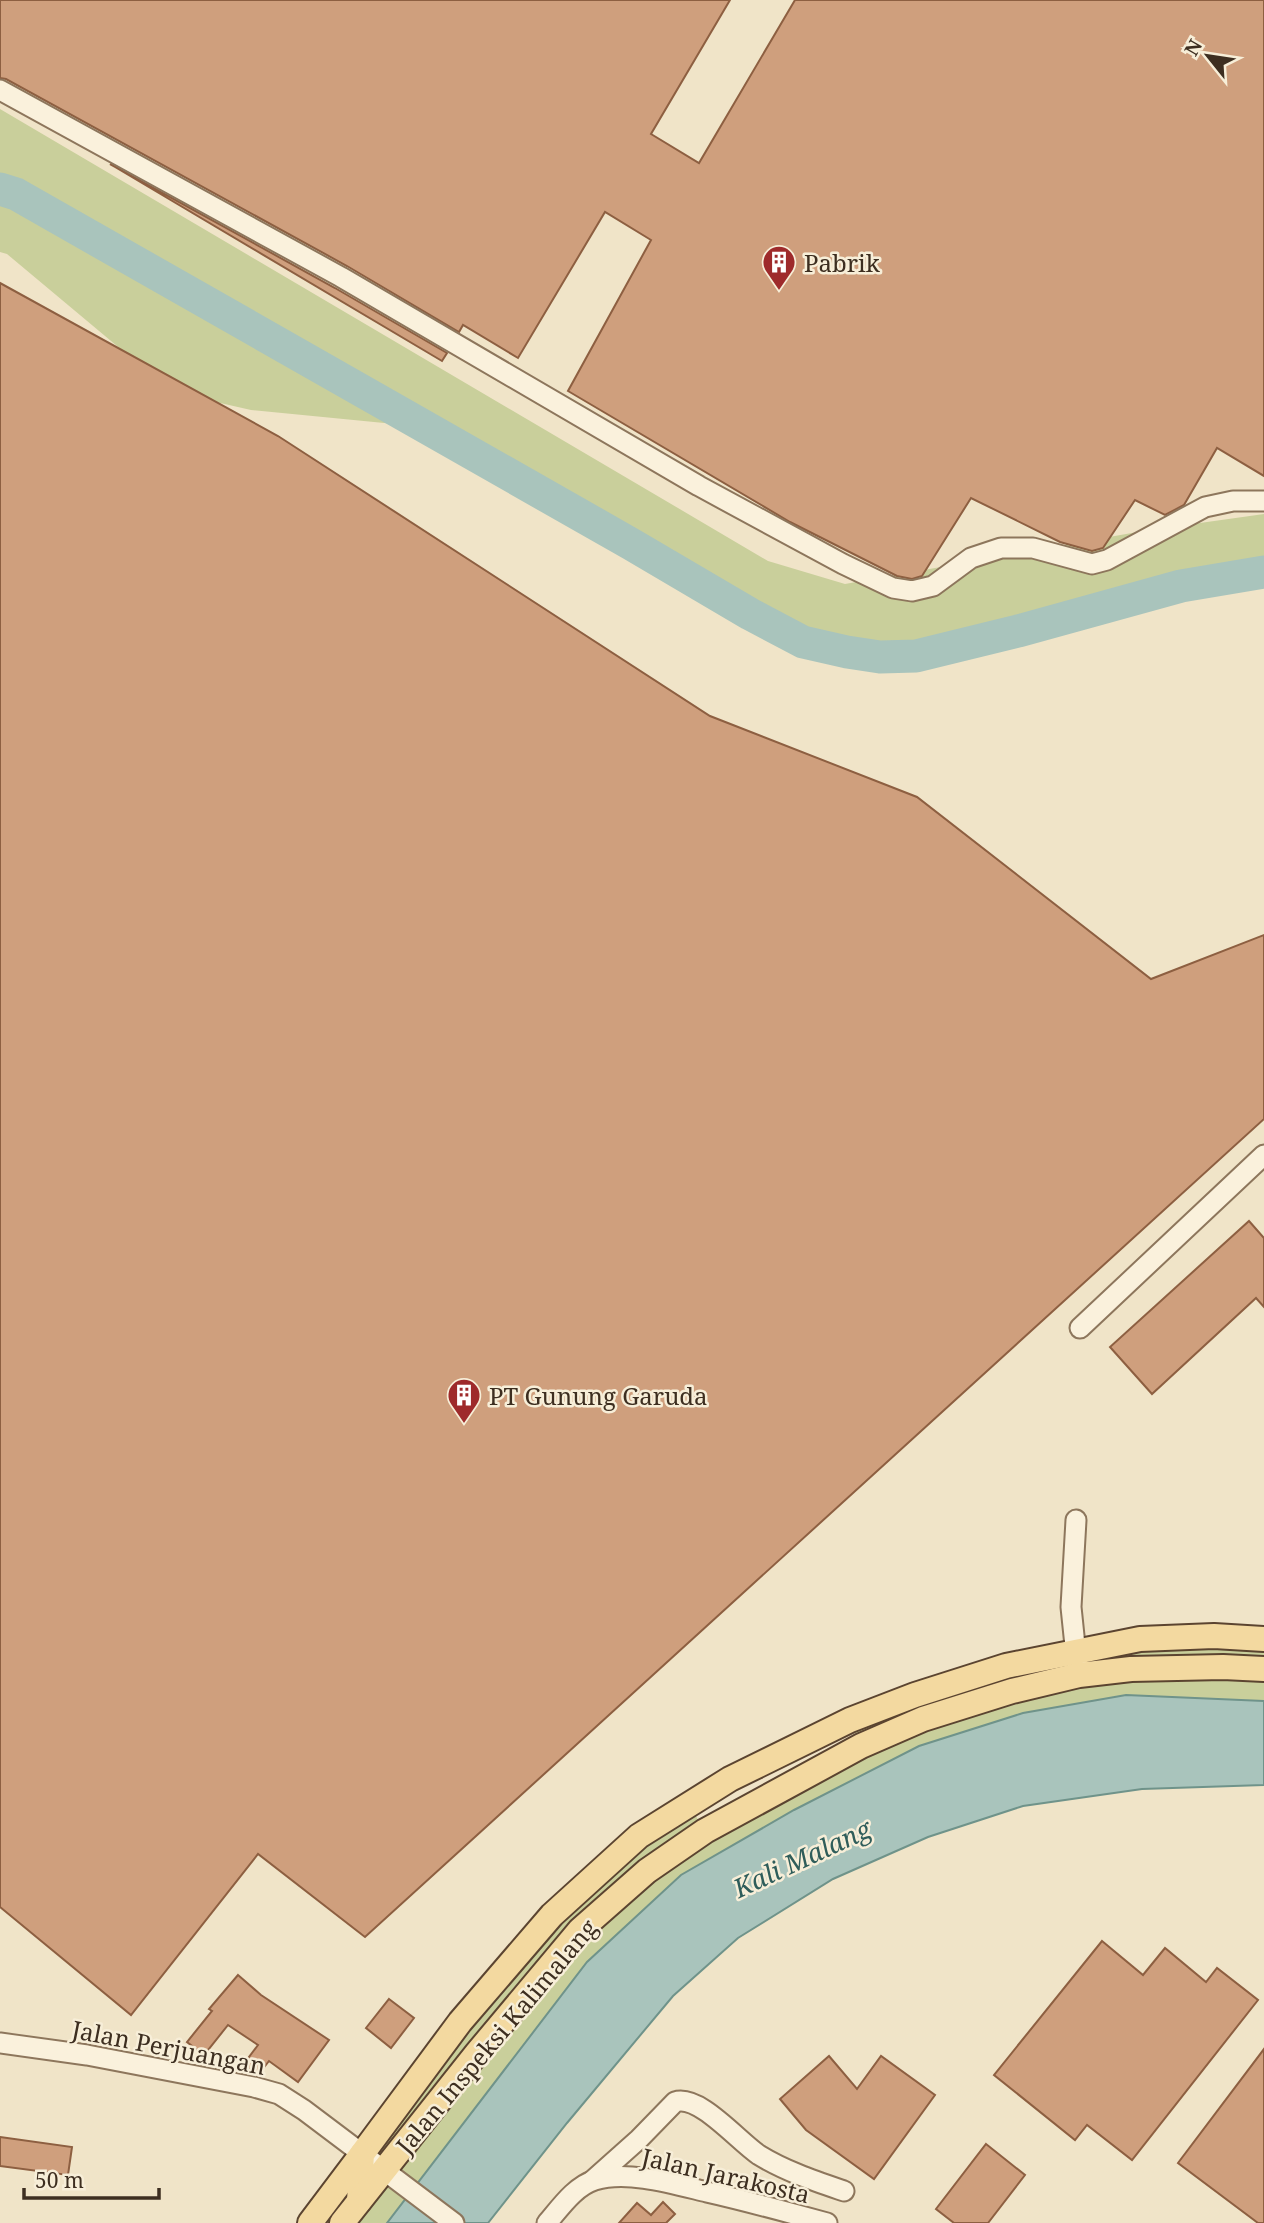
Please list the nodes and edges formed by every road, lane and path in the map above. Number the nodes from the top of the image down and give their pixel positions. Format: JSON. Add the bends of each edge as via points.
{"nodes":[{"id":1,"x":0,"y":90,"type":"edge"},
{"id":2,"x":1264,"y":501,"type":"edge"},
{"id":3,"x":1264,"y":1155,"type":"edge"},
{"id":4,"x":1080,"y":1328,"type":"dead end"},
{"id":5,"x":1076,"y":1520,"type":"dead end"},
{"id":6,"x":1264,"y":1639,"type":"edge"},
{"id":7,"x":1077,"y":1664,"type":"junction"},
{"id":8,"x":1264,"y":1670,"type":"edge"},
{"id":9,"x":850,"y":1720,"type":"junction"},
{"id":10,"x":861,"y":1746,"type":"junction"},
{"id":11,"x":690,"y":1805,"type":"junction"},
{"id":12,"x":705,"y":1831,"type":"junction"},
{"id":13,"x":0,"y":2043,"type":"edge"},
{"id":14,"x":362,"y":2154,"type":"junction"},
{"id":15,"x":385,"y":2169,"type":"junction"},
{"id":16,"x":593,"y":2180,"type":"junction"},
{"id":17,"x":844,"y":2191,"type":"dead end"},
{"id":18,"x":359,"y":2201,"type":"junction"},
{"id":19,"x":310,"y":2223,"type":"edge"},
{"id":20,"x":342,"y":2223,"type":"edge"},
{"id":21,"x":454,"y":2223,"type":"edge"},
{"id":22,"x":547,"y":2223,"type":"edge"},
{"id":23,"x":827,"y":2223,"type":"edge"}],
"edges":[{"from":1,"to":2,"type":"street","via":[[341,277],[699,486],[893,588],[912,591],[933,586],[971,558],[1001,548],[1033,548],[1091,564],[1205,508],[1233,500]]},
{"from":3,"to":4,"type":"street"},
{"from":5,"to":7,"type":"street","via":[[1071,1607]]},
{"from":6,"to":7,"type":"main road","name":"Jalan Inspeksi Kalimalang","via":[[1140,1639]]},
{"from":7,"to":8,"type":"main road","name":"Jalan Inspeksi Kalimalang"},
{"from":7,"to":9,"type":"main road","name":"Jalan Inspeksi Kalimalang","via":[[1006,1666]]},
{"from":7,"to":10,"type":"main road","name":"Jalan Inspeksi Kalimalang"},
{"from":9,"to":10,"type":"main road"},
{"from":9,"to":11,"type":"main road","name":"Jalan Inspeksi Kalimalang","via":[[730,1779]]},
{"from":10,"to":12,"type":"main road","name":"Jalan Inspeksi Kalimalang"},
{"from":11,"to":12,"type":"main road"},
{"from":11,"to":14,"type":"main road","name":"Jalan Inspeksi Kalimalang","via":[[639,1836],[552,1915],[460,2022]]},
{"from":12,"to":15,"type":"main road","name":"Jalan Inspeksi Kalimalang","via":[[647,1871],[580,1930]]},
{"from":13,"to":14,"type":"street","name":"Jalan Perjuangan","via":[[269,2091],[296,2104]]},
{"from":14,"to":15,"type":"street","name":"Jalan Perjuangan"},
{"from":14,"to":18,"type":"main road","name":"Jalan Inspeksi Kalimalang"},
{"from":14,"to":19,"type":"main road","name":"Jalan Inspeksi Kalimalang"},
{"from":15,"to":18,"type":"main road","name":"Jalan Inspeksi Kalimalang"},
{"from":15,"to":21,"type":"street","name":"Jalan Perjuangan"},
{"from":16,"to":17,"type":"street","via":[[682,2100],[696,2104],[758,2154]]},
{"from":16,"to":22,"type":"street"},
{"from":16,"to":23,"type":"street","name":"Jalan Jarakosta","via":[[664,2181]]},
{"from":18,"to":20,"type":"main road","name":"Jalan Inspeksi Kalimalang"}]}
